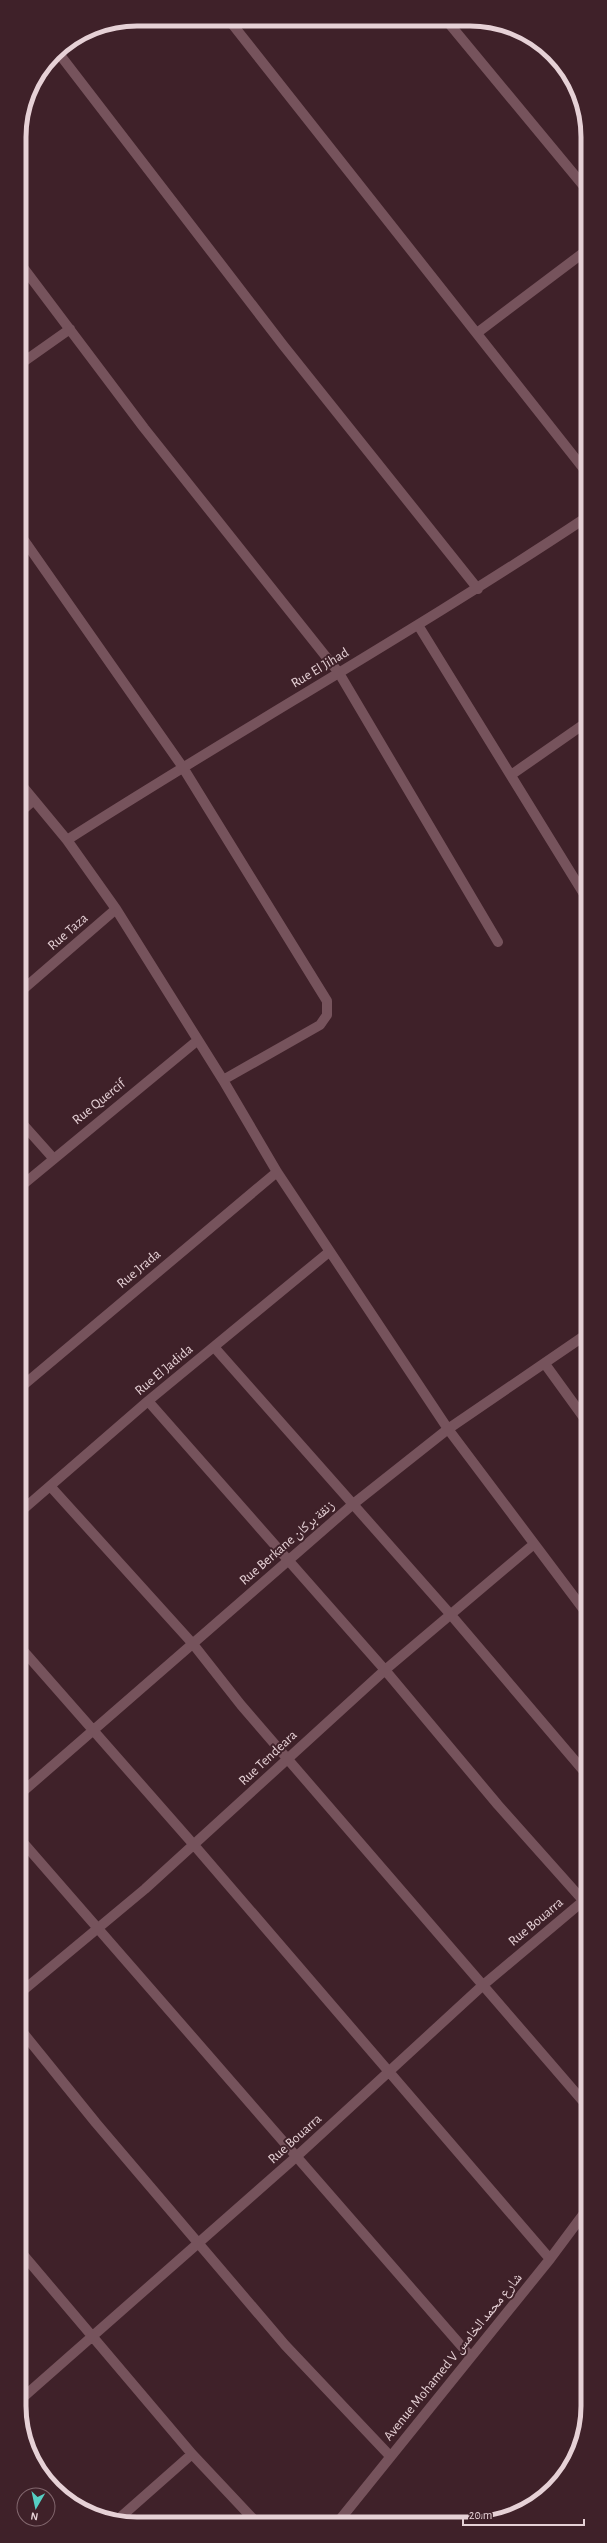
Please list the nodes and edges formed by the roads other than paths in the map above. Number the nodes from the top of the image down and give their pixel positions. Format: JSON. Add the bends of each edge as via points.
{"nodes":[{"id":1,"x":234,"y":26,"type":"edge"},
{"id":2,"x":451,"y":26,"type":"edge"},
{"id":3,"x":61,"y":57,"type":"edge"},
{"id":4,"x":581,"y":183,"type":"edge"},
{"id":5,"x":581,"y":255,"type":"edge"},
{"id":6,"x":26,"y":271,"type":"edge"},
{"id":7,"x":70,"y":329,"type":"junction"},
{"id":8,"x":477,"y":333,"type":"junction"},
{"id":9,"x":26,"y":360,"type":"edge"},
{"id":10,"x":581,"y":465,"type":"edge"},
{"id":11,"x":581,"y":522,"type":"edge"},
{"id":12,"x":26,"y":543,"type":"edge"},
{"id":13,"x":478,"y":589,"type":"junction"},
{"id":14,"x":418,"y":625,"type":"junction"},
{"id":15,"x":339,"y":674,"type":"junction"},
{"id":16,"x":581,"y":726,"type":"edge"},
{"id":17,"x":182,"y":766,"type":"junction"},
{"id":18,"x":511,"y":775,"type":"junction"},
{"id":19,"x":26,"y":790,"type":"edge"},
{"id":20,"x":34,"y":800,"type":"junction"},
{"id":21,"x":26,"y":807,"type":"edge"},
{"id":22,"x":67,"y":840,"type":"junction"},
{"id":23,"x":581,"y":889,"type":"edge"},
{"id":24,"x":116,"y":909,"type":"junction"},
{"id":25,"x":498,"y":942,"type":"dead end"},
{"id":26,"x":26,"y":987,"type":"edge"},
{"id":27,"x":198,"y":1040,"type":"junction"},
{"id":28,"x":223,"y":1080,"type":"junction"},
{"id":29,"x":26,"y":1128,"type":"edge"},
{"id":30,"x":53,"y":1158,"type":"junction"},
{"id":31,"x":276,"y":1172,"type":"junction"},
{"id":32,"x":26,"y":1182,"type":"edge"},
{"id":33,"x":329,"y":1252,"type":"junction"},
{"id":34,"x":581,"y":1338,"type":"edge"},
{"id":35,"x":214,"y":1347,"type":"junction"},
{"id":36,"x":544,"y":1364,"type":"junction"},
{"id":37,"x":26,"y":1383,"type":"edge"},
{"id":38,"x":148,"y":1402,"type":"junction"},
{"id":39,"x":581,"y":1414,"type":"edge"},
{"id":40,"x":448,"y":1428,"type":"junction"},
{"id":41,"x":50,"y":1486,"type":"junction"},
{"id":42,"x":352,"y":1505,"type":"junction"},
{"id":43,"x":26,"y":1507,"type":"edge"},
{"id":44,"x":534,"y":1544,"type":"junction"},
{"id":45,"x":289,"y":1560,"type":"junction"},
{"id":46,"x":581,"y":1605,"type":"edge"},
{"id":47,"x":451,"y":1615,"type":"junction"},
{"id":48,"x":193,"y":1644,"type":"junction"},
{"id":49,"x":26,"y":1654,"type":"edge"},
{"id":50,"x":385,"y":1670,"type":"junction"},
{"id":51,"x":93,"y":1730,"type":"junction"},
{"id":52,"x":287,"y":1759,"type":"junction"},
{"id":53,"x":581,"y":1768,"type":"edge"},
{"id":54,"x":26,"y":1789,"type":"edge"},
{"id":55,"x":194,"y":1845,"type":"junction"},
{"id":56,"x":26,"y":1846,"type":"edge"},
{"id":57,"x":581,"y":1896,"type":"edge"},
{"id":58,"x":581,"y":1905,"type":"edge"},
{"id":59,"x":98,"y":1928,"type":"junction"},
{"id":60,"x":482,"y":1986,"type":"junction"},
{"id":61,"x":26,"y":1987,"type":"edge"},
{"id":62,"x":26,"y":2036,"type":"edge"},
{"id":63,"x":389,"y":2073,"type":"junction"},
{"id":64,"x":581,"y":2099,"type":"edge"},
{"id":65,"x":296,"y":2157,"type":"junction"},
{"id":66,"x":581,"y":2217,"type":"edge"},
{"id":67,"x":198,"y":2242,"type":"junction"},
{"id":68,"x":26,"y":2258,"type":"edge"},
{"id":69,"x":550,"y":2259,"type":"junction"},
{"id":70,"x":94,"y":2337,"type":"junction"},
{"id":71,"x":471,"y":2357,"type":"junction"},
{"id":72,"x":26,"y":2395,"type":"edge"},
{"id":73,"x":192,"y":2454,"type":"junction"},
{"id":74,"x":390,"y":2456,"type":"junction"},
{"id":75,"x":122,"y":2516,"type":"edge"},
{"id":76,"x":251,"y":2517,"type":"edge"},
{"id":77,"x":342,"y":2517,"type":"edge"}],
"edges":[{"from":1,"to":8,"type":"street"},
{"from":2,"to":4,"type":"street"},
{"from":3,"to":13,"type":"street","via":[[283,345]]},
{"from":5,"to":8,"type":"street"},
{"from":6,"to":7,"type":"street"},
{"from":7,"to":9,"type":"street"},
{"from":7,"to":15,"type":"street","via":[[144,428]]},
{"from":8,"to":10,"type":"street"},
{"from":11,"to":13,"type":"street","name":"Rue El Jihad"},
{"from":12,"to":17,"type":"street"},
{"from":13,"to":14,"type":"street","name":"Rue El Jihad"},
{"from":14,"to":15,"type":"street","name":"Rue El Jihad"},
{"from":14,"to":18,"type":"street"},
{"from":15,"to":17,"type":"street","name":"Rue El Jihad"},
{"from":15,"to":25,"type":"street"},
{"from":16,"to":18,"type":"street"},
{"from":17,"to":22,"type":"street","name":"Rue El Jihad"},
{"from":17,"to":28,"type":"street","via":[[329,1008],[320,1025]]},
{"from":18,"to":23,"type":"street"},
{"from":19,"to":20,"type":"street"},
{"from":20,"to":21,"type":"street"},
{"from":20,"to":22,"type":"street"},
{"from":22,"to":24,"type":"street"},
{"from":24,"to":26,"type":"street","name":"Rue Taza"},
{"from":24,"to":27,"type":"street"},
{"from":27,"to":28,"type":"street"},
{"from":27,"to":30,"type":"street","name":"Rue Quercif"},
{"from":28,"to":31,"type":"street"},
{"from":29,"to":30,"type":"street"},
{"from":30,"to":32,"type":"street","name":"Rue Quercif"},
{"from":31,"to":33,"type":"street"},
{"from":31,"to":37,"type":"street","name":"Rue Jrada"},
{"from":33,"to":35,"type":"street","name":"Rue El Jadida"},
{"from":33,"to":40,"type":"street"},
{"from":34,"to":36,"type":"street","name":"Rue Berkane زنقة بركان"},
{"from":35,"to":38,"type":"street","name":"Rue El Jadida"},
{"from":35,"to":42,"type":"street"},
{"from":36,"to":39,"type":"street"},
{"from":36,"to":40,"type":"street","name":"Rue Berkane زنقة بركان"},
{"from":38,"to":41,"type":"street","name":"Rue El Jadida"},
{"from":38,"to":45,"type":"street"},
{"from":40,"to":42,"type":"street","name":"Rue Berkane زنقة بركان"},
{"from":40,"to":44,"type":"street"},
{"from":41,"to":43,"type":"street","name":"Rue El Jadida"},
{"from":41,"to":48,"type":"street"},
{"from":42,"to":45,"type":"street","name":"Rue Berkane زنقة بركان"},
{"from":42,"to":47,"type":"street"},
{"from":44,"to":46,"type":"street"},
{"from":44,"to":47,"type":"street","name":"Rue Tendeara"},
{"from":45,"to":48,"type":"street","name":"Rue Berkane زنقة بركان"},
{"from":45,"to":50,"type":"street"},
{"from":47,"to":50,"type":"street","name":"Rue Tendeara"},
{"from":47,"to":53,"type":"street"},
{"from":48,"to":51,"type":"street","name":"Rue Berkane زنقة بركان"},
{"from":48,"to":52,"type":"street"},
{"from":49,"to":51,"type":"street"},
{"from":50,"to":52,"type":"street","name":"Rue Tendeara"},
{"from":50,"to":57,"type":"street","via":[[498,1805]]},
{"from":51,"to":54,"type":"street","name":"Rue Berkane زنقة بركان"},
{"from":51,"to":55,"type":"street"},
{"from":52,"to":55,"type":"street","name":"Rue Tendeara"},
{"from":52,"to":60,"type":"street"},
{"from":55,"to":59,"type":"street","name":"Rue Tendeara"},
{"from":55,"to":63,"type":"street"},
{"from":56,"to":59,"type":"street"},
{"from":58,"to":60,"type":"street","name":"Rue Bouarra"},
{"from":59,"to":61,"type":"street","name":"Rue Tendeara"},
{"from":59,"to":65,"type":"street"},
{"from":60,"to":63,"type":"street","name":"Rue Bouarra"},
{"from":60,"to":64,"type":"street"},
{"from":62,"to":67,"type":"street","via":[[96,2124]]},
{"from":63,"to":65,"type":"street","name":"Rue Bouarra"},
{"from":63,"to":69,"type":"street"},
{"from":65,"to":67,"type":"street","name":"Rue Bouarra"},
{"from":65,"to":71,"type":"street"},
{"from":66,"to":69,"type":"street","name":"Avenue Mohamed V شارع محمد الخامس"},
{"from":67,"to":70,"type":"street","name":"Rue Bouarra"},
{"from":67,"to":74,"type":"street","via":[[285,2345]]},
{"from":68,"to":70,"type":"street"},
{"from":69,"to":71,"type":"street","name":"Avenue Mohamed V شارع محمد الخامس"},
{"from":70,"to":72,"type":"street","name":"Rue Bouarra"},
{"from":70,"to":73,"type":"street"},
{"from":71,"to":74,"type":"street","name":"Avenue Mohamed V شارع محمد الخامس"},
{"from":73,"to":75,"type":"street"},
{"from":73,"to":76,"type":"street"},
{"from":74,"to":77,"type":"street","name":"Avenue Mohamed V شارع محمد الخامس"}]}
